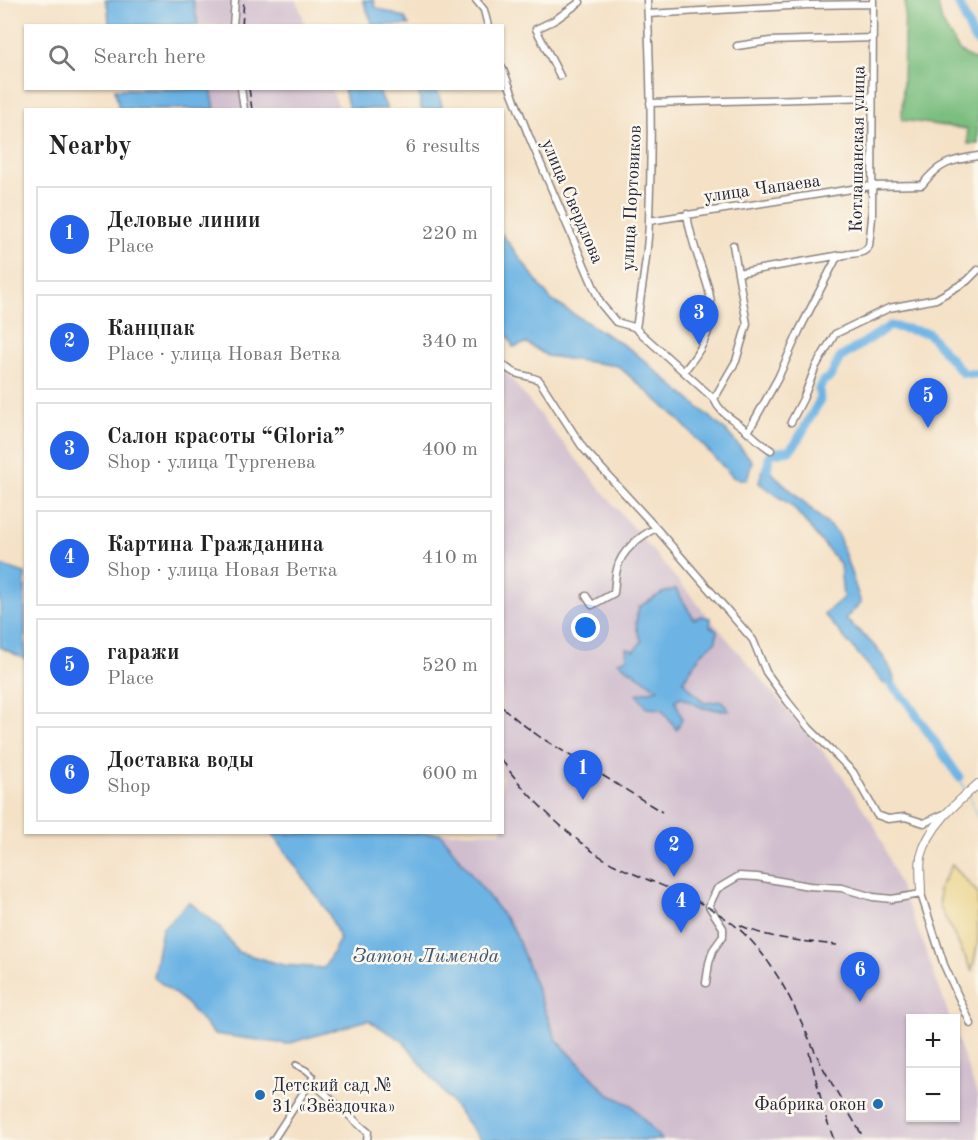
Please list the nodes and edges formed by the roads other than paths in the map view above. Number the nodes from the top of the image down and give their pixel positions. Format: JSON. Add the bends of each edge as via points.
{"nodes":[{"id":1,"x":235,"y":0,"type":"edge"},
{"id":2,"x":476,"y":0,"type":"edge"},
{"id":3,"x":579,"y":0,"type":"edge"},
{"id":4,"x":647,"y":0,"type":"edge"},
{"id":5,"x":873,"y":2,"type":"edge"},
{"id":6,"x":648,"y":14,"type":"junction"},
{"id":7,"x":233,"y":24,"type":"edge"},
{"id":8,"x":488,"y":24,"type":"edge"},
{"id":9,"x":873,"y":38,"type":"junction"},
{"id":10,"x":737,"y":46,"type":"dead end"},
{"id":11,"x":504,"y":72,"type":"edge"},
{"id":12,"x":560,"y":76,"type":"dead end"},
{"id":13,"x":241,"y":90,"type":"edge"},
{"id":14,"x":872,"y":97,"type":"junction"},
{"id":15,"x":650,"y":103,"type":"junction"},
{"id":16,"x":244,"y":108,"type":"edge"},
{"id":17,"x":978,"y":156,"type":"edge"},
{"id":18,"x":872,"y":186,"type":"junction"},
{"id":19,"x":687,"y":214,"type":"junction"},
{"id":20,"x":649,"y":221,"type":"junction"},
{"id":21,"x":733,"y":245,"type":"dead end"},
{"id":22,"x":841,"y":255,"type":"junction"},
{"id":23,"x":978,"y":270,"type":"edge"},
{"id":24,"x":738,"y":273,"type":"junction"},
{"id":25,"x":636,"y":329,"type":"junction"},
{"id":26,"x":504,"y":365,"type":"edge"},
{"id":27,"x":684,"y":372,"type":"junction"},
{"id":28,"x":714,"y":399,"type":"junction"},
{"id":29,"x":791,"y":422,"type":"dead end"},
{"id":30,"x":748,"y":432,"type":"junction"},
{"id":31,"x":771,"y":450,"type":"dead end"},
{"id":32,"x":656,"y":528,"type":"junction"},
{"id":33,"x":586,"y":596,"type":"dead end"},
{"id":34,"x":978,"y":784,"type":"edge"},
{"id":35,"x":947,"y":814,"type":"junction"},
{"id":36,"x":921,"y":894,"type":"junction"},
{"id":37,"x":706,"y":983,"type":"dead end"},
{"id":38,"x":971,"y":1024,"type":"dead end"},
{"id":39,"x":296,"y":1065,"type":"dead end"},
{"id":40,"x":310,"y":1081,"type":"junction"},
{"id":41,"x":277,"y":1134,"type":"junction"},
{"id":42,"x":368,"y":1139,"type":"edge"},
{"id":43,"x":273,"y":1140,"type":"edge"},
{"id":44,"x":285,"y":1140,"type":"edge"}],
"edges":[{"from":1,"to":7,"type":"street"},
{"from":2,"to":8,"type":"street"},
{"from":3,"to":12,"type":"street","via":[[555,20],[536,28]]},
{"from":4,"to":6,"type":"street","name":"улица Портовиков"},
{"from":5,"to":6,"type":"street"},
{"from":5,"to":9,"type":"street","name":"Котлашанская улица"},
{"from":6,"to":15,"type":"street","name":"улица Портовиков"},
{"from":9,"to":10,"type":"street","via":[[770,41]]},
{"from":9,"to":14,"type":"street","name":"Котлашанская улица"},
{"from":11,"to":25,"type":"street","name":"улица Свердлова","via":[[601,304],[616,322]]},
{"from":13,"to":16,"type":"street"},
{"from":14,"to":15,"type":"street"},
{"from":14,"to":18,"type":"street","name":"Котлашанская улица"},
{"from":15,"to":20,"type":"street","name":"улица Портовиков"},
{"from":17,"to":18,"type":"street","name":"улица Чапаева","via":[[943,164],[922,185]]},
{"from":18,"to":19,"type":"street","name":"улица Чапаева"},
{"from":18,"to":22,"type":"street","name":"Котлашанская улица","via":[[869,246],[863,253]]},
{"from":19,"to":20,"type":"street","name":"улица Чапаева"},
{"from":19,"to":27,"type":"street","via":[[694,250],[712,298],[712,320],[695,358]]},
{"from":20,"to":25,"type":"street","name":"улица Портовиков"},
{"from":21,"to":24,"type":"street"},
{"from":22,"to":24,"type":"street"},
{"from":22,"to":30,"type":"street","name":"Котлашанская улица"},
{"from":23,"to":29,"type":"street","via":[[967,281],[936,298],[889,308],[835,334]]},
{"from":24,"to":28,"type":"street","via":[[747,324],[736,361]]},
{"from":25,"to":27,"type":"street"},
{"from":26,"to":32,"type":"street","via":[[523,377],[539,380],[583,448]]},
{"from":27,"to":28,"type":"street"},
{"from":28,"to":30,"type":"street","via":[[718,409]]},
{"from":30,"to":31,"type":"street"},
{"from":32,"to":33,"type":"street","via":[[626,551],[617,567],[614,593],[592,605]]},
{"from":32,"to":35,"type":"street","via":[[753,640],[766,672],[809,728],[853,772],[876,814],[924,824]]},
{"from":34,"to":35,"type":"street"},
{"from":35,"to":36,"type":"street","via":[[925,845]]},
{"from":36,"to":37,"type":"street","via":[[892,899],[842,888],[739,876],[717,889],[709,902],[723,928],[723,936],[713,950]]},
{"from":36,"to":38,"type":"street","via":[[944,965]]},
{"from":39,"to":40,"type":"street","via":[[313,1076]]},
{"from":40,"to":41,"type":"street"},
{"from":40,"to":42,"type":"street","via":[[368,1132]]},
{"from":41,"to":43,"type":"street"},
{"from":41,"to":44,"type":"street"}]}
